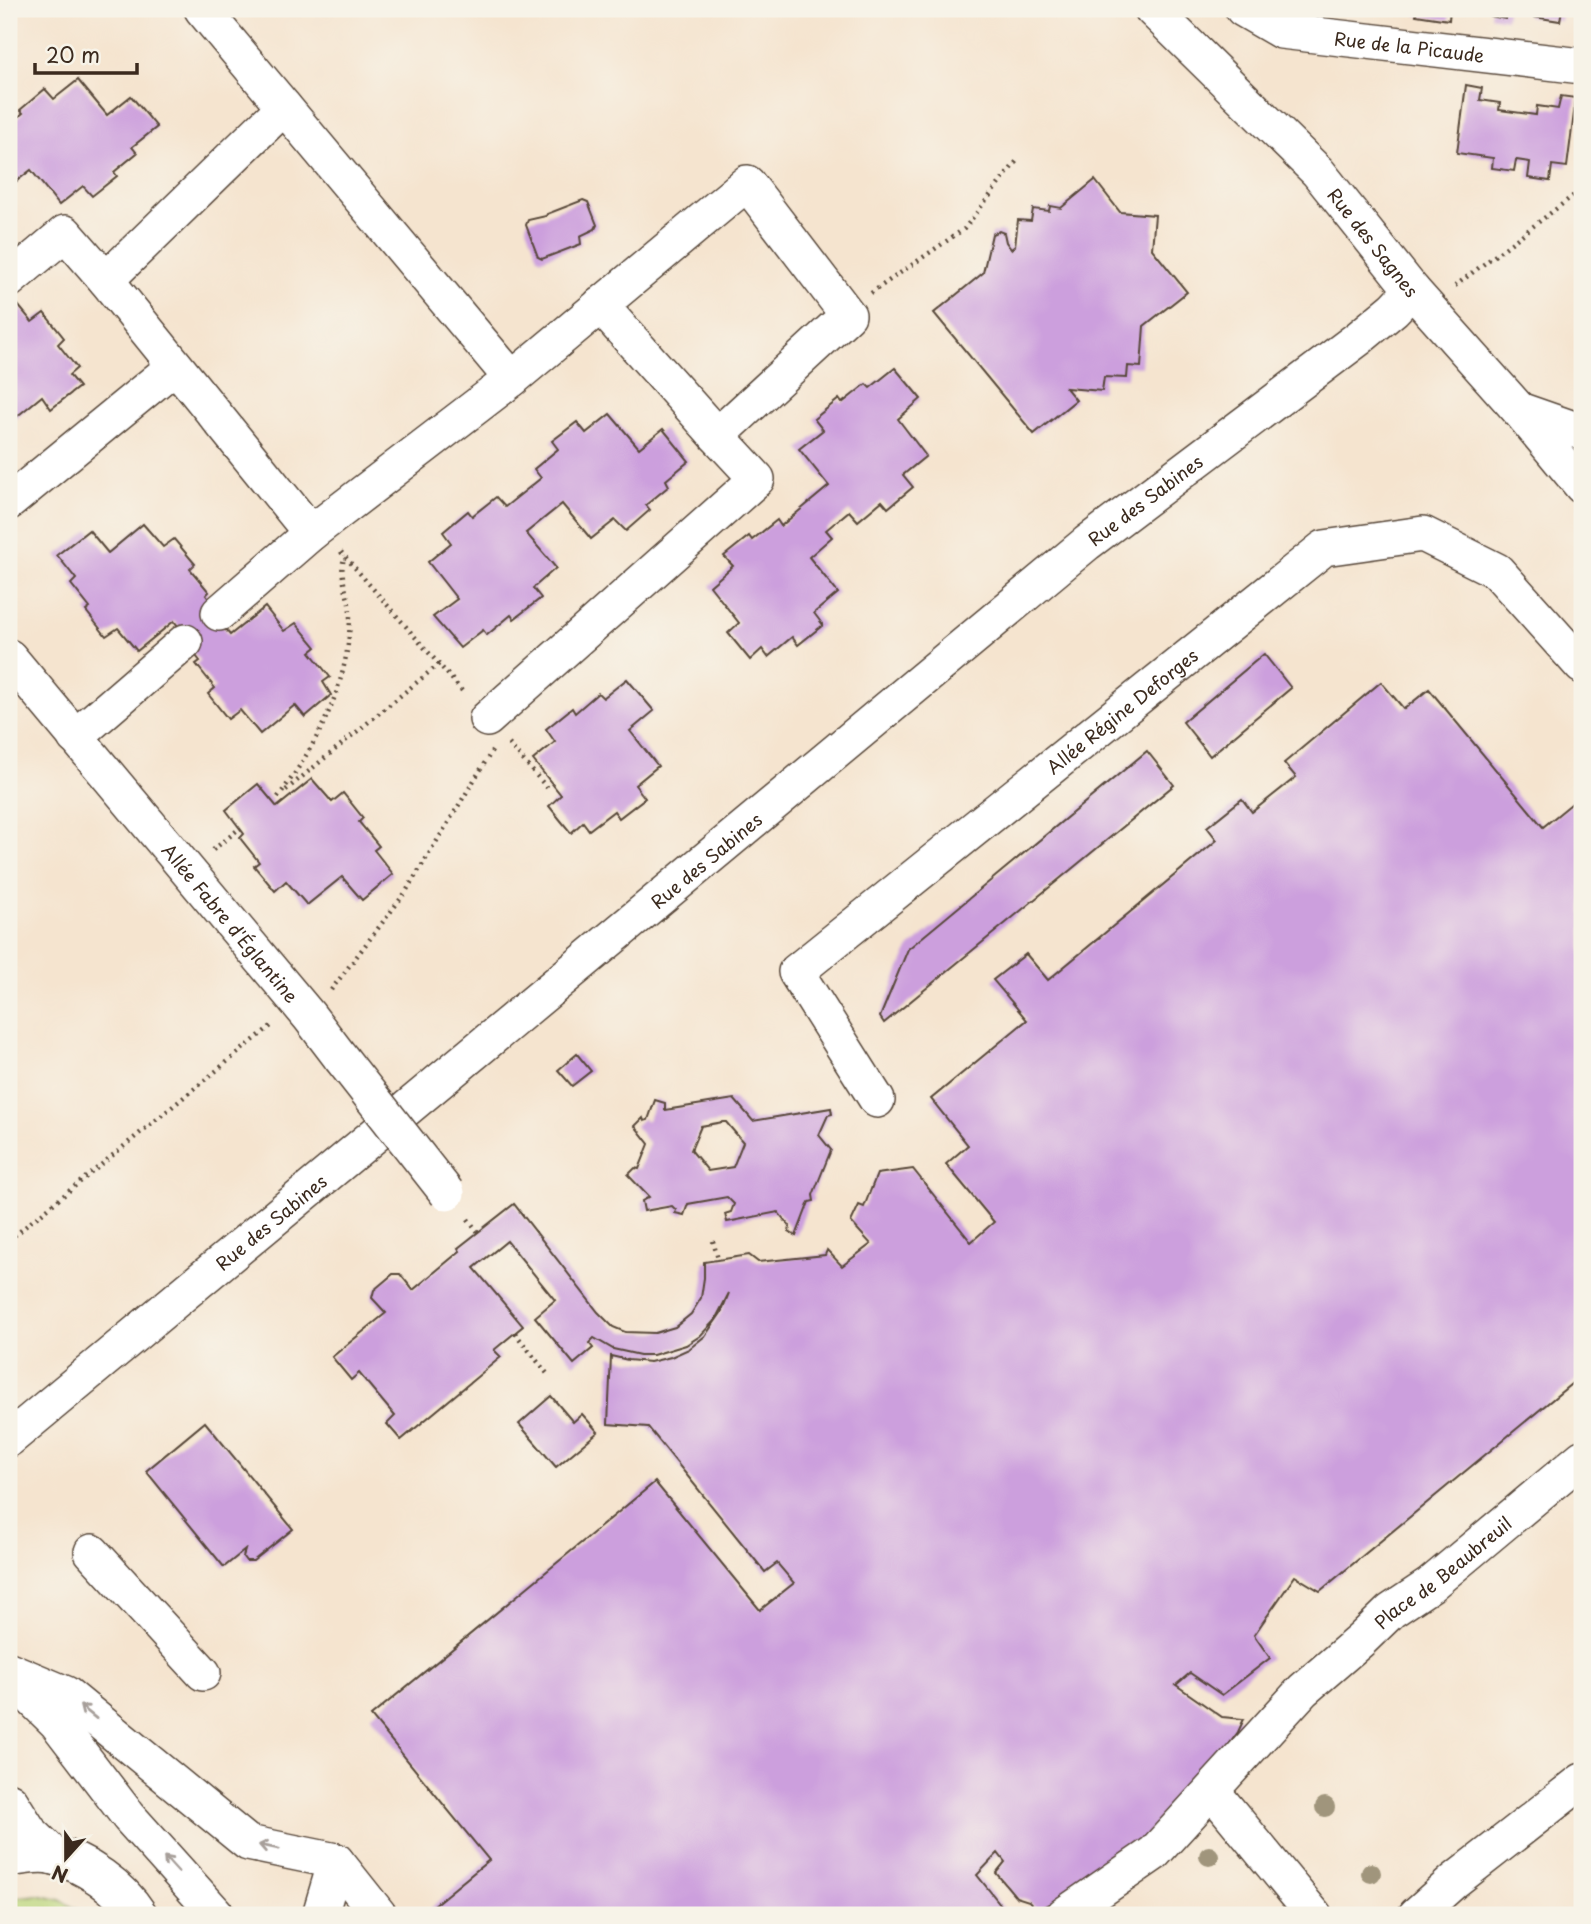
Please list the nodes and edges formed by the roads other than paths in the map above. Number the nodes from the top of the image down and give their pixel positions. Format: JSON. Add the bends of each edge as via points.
{"nodes":[{"id":1,"x":202,"y":9,"type":"edge"},
{"id":2,"x":1152,"y":9,"type":"edge"},
{"id":3,"x":1243,"y":9,"type":"edge"},
{"id":4,"x":1582,"y":66,"type":"edge"},
{"id":5,"x":284,"y":107,"type":"junction"},
{"id":6,"x":9,"y":280,"type":"edge"},
{"id":7,"x":106,"y":280,"type":"junction"},
{"id":8,"x":1412,"y":290,"type":"junction"},
{"id":9,"x":600,"y":305,"type":"junction"},
{"id":10,"x":176,"y":366,"type":"junction"},
{"id":11,"x":512,"y":379,"type":"junction"},
{"id":12,"x":1519,"y":410,"type":"junction"},
{"id":13,"x":1582,"y":432,"type":"edge"},
{"id":14,"x":717,"y":436,"type":"junction"},
{"id":15,"x":1582,"y":486,"type":"edge"},
{"id":16,"x":9,"y":502,"type":"edge"},
{"id":17,"x":315,"y":530,"type":"junction"},
{"id":18,"x":219,"y":612,"type":"dead end"},
{"id":19,"x":185,"y":642,"type":"dead end"},
{"id":20,"x":9,"y":657,"type":"edge"},
{"id":21,"x":1582,"y":666,"type":"edge"},
{"id":22,"x":495,"y":727,"type":"road end"},
{"id":23,"x":75,"y":737,"type":"junction"},
{"id":24,"x":877,"y":1100,"type":"dead end"},
{"id":25,"x":447,"y":1193,"type":"dead end"},
{"id":26,"x":9,"y":1439,"type":"edge"},
{"id":27,"x":1582,"y":1458,"type":"edge"},
{"id":28,"x":92,"y":1552,"type":"dead end"},
{"id":29,"x":9,"y":1673,"type":"edge"},
{"id":30,"x":203,"y":1673,"type":"dead end"},
{"id":31,"x":1582,"y":1781,"type":"edge"},
{"id":32,"x":1212,"y":1791,"type":"junction"},
{"id":33,"x":9,"y":1802,"type":"edge"},
{"id":34,"x":52,"y":1855,"type":"junction"},
{"id":35,"x":9,"y":1858,"type":"edge"},
{"id":36,"x":336,"y":1861,"type":"junction"},
{"id":37,"x":138,"y":1910,"type":"edge"},
{"id":38,"x":217,"y":1915,"type":"edge"},
{"id":39,"x":320,"y":1915,"type":"edge"},
{"id":40,"x":379,"y":1915,"type":"edge"},
{"id":41,"x":1064,"y":1915,"type":"edge"},
{"id":42,"x":1314,"y":1915,"type":"edge"},
{"id":43,"x":1416,"y":1915,"type":"edge"}],
"edges":[{"from":1,"to":5,"type":"street"},
{"from":2,"to":8,"type":"street","name":"Rue des Sagnes","via":[[1318,172]]},
{"from":3,"to":4,"type":"street","name":"Rue de la Picaude","via":[[1281,31]]},
{"from":5,"to":7,"type":"street"},
{"from":5,"to":11,"type":"street"},
{"from":6,"to":7,"type":"street","via":[[65,233]]},
{"from":7,"to":10,"type":"street"},
{"from":8,"to":12,"type":"street","name":"Rue des Sagnes"},
{"from":8,"to":26,"type":"street","name":"Rue des Sabines","via":[[1359,338],[1087,543]]},
{"from":9,"to":11,"type":"street"},
{"from":9,"to":14,"type":"street"},
{"from":9,"to":14,"type":"street","via":[[747,183],[848,315]]},
{"from":10,"to":16,"type":"street"},
{"from":10,"to":17,"type":"street"},
{"from":11,"to":17,"type":"street"},
{"from":12,"to":13,"type":"street"},
{"from":12,"to":15,"type":"street","name":"Rue des Sagnes"},
{"from":14,"to":22,"type":"street","via":[[757,479]]},
{"from":17,"to":18,"type":"street"},
{"from":19,"to":23,"type":"street"},
{"from":20,"to":23,"type":"street","name":"Allée Fabre d'Églantine"},
{"from":21,"to":24,"type":"street","name":"Allée Régine Deforges","via":[[1497,571],[1423,534],[1324,548],[796,972]]},
{"from":23,"to":25,"type":"street","name":"Allée Fabre d'Églantine","bridge":true,"via":[[303,1010]]},
{"from":27,"to":32,"type":"street","name":"Place de Beaubreuil","via":[[1430,1586],[1391,1611],[1303,1690]]},
{"from":28,"to":30,"type":"street"},
{"from":36,"to":29,"type":"street","one_way":true,"via":[[248,1843],[66,1694]]},
{"from":38,"to":29,"type":"street","one_way":true,"via":[[129,1817],[57,1723]]},
{"from":31,"to":43,"type":"street"},
{"from":32,"to":41,"type":"street","name":"Place de Beaubreuil","via":[[1154,1853]]},
{"from":32,"to":42,"type":"street"},
{"from":33,"to":34,"type":"main road","via":[[28,1832]]},
{"from":34,"to":35,"type":"main road"},
{"from":34,"to":37,"type":"main road","via":[[92,1872]]},
{"from":36,"to":39,"type":"street"},
{"from":36,"to":40,"type":"street"}]}
